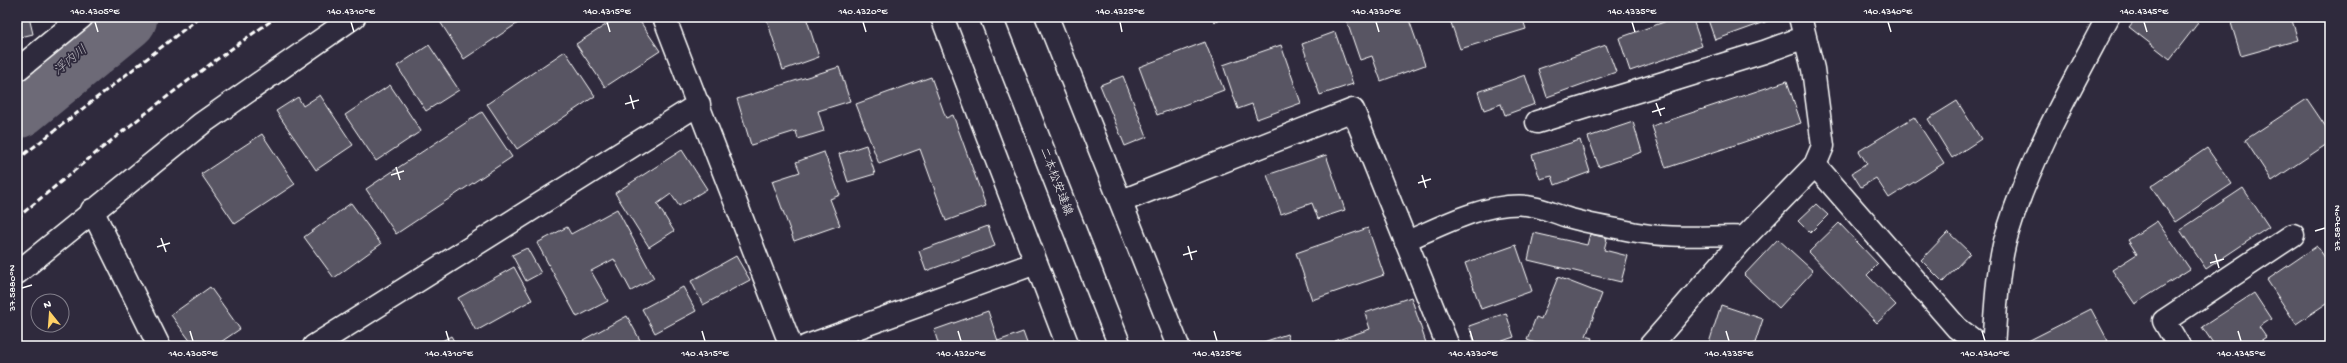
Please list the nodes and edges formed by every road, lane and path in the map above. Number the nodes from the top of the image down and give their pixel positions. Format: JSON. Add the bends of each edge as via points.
{"nodes":[{"id":1,"x":82,"y":17,"type":"edge"},
{"id":2,"x":354,"y":17,"type":"edge"},
{"id":3,"x":664,"y":17,"type":"edge"},
{"id":4,"x":942,"y":17,"type":"edge"},
{"id":5,"x":991,"y":17,"type":"edge"},
{"id":6,"x":1047,"y":17,"type":"edge"},
{"id":7,"x":2108,"y":17,"type":"edge"},
{"id":8,"x":1802,"y":27,"type":"edge"},
{"id":9,"x":17,"y":70,"type":"edge"},
{"id":10,"x":699,"y":104,"type":"junction"},
{"id":11,"x":1537,"y":122,"type":"dead end"},
{"id":12,"x":1815,"y":165,"type":"junction"},
{"id":13,"x":1122,"y":201,"type":"junction"},
{"id":14,"x":92,"y":210,"type":"junction"},
{"id":15,"x":2293,"y":235,"type":"dead end"},
{"id":16,"x":1746,"y":236,"type":"junction"},
{"id":17,"x":1404,"y":242,"type":"junction"},
{"id":18,"x":1036,"y":263,"type":"junction"},
{"id":19,"x":17,"y":273,"type":"edge"},
{"id":20,"x":159,"y":346,"type":"edge"},
{"id":21,"x":314,"y":346,"type":"edge"},
{"id":22,"x":791,"y":346,"type":"edge"},
{"id":23,"x":807,"y":346,"type":"edge"},
{"id":24,"x":1068,"y":346,"type":"edge"},
{"id":25,"x":1120,"y":346,"type":"edge"},
{"id":26,"x":1178,"y":346,"type":"edge"},
{"id":27,"x":1448,"y":346,"type":"edge"},
{"id":28,"x":1650,"y":346,"type":"edge"},
{"id":29,"x":1981,"y":346,"type":"edge"},
{"id":30,"x":1993,"y":346,"type":"edge"},
{"id":31,"x":2179,"y":346,"type":"edge"}],
"edges":[{"from":1,"to":9,"type":"street"},
{"from":2,"to":14,"type":"street","via":[[201,124]]},
{"from":3,"to":10,"type":"street"},
{"from":4,"to":18,"type":"street"},
{"from":5,"to":25,"type":"street","name":"二本松安達線"},
{"from":6,"to":13,"type":"street"},
{"from":7,"to":30,"type":"street","via":[[2030,167],[2007,233],[1996,299]]},
{"from":8,"to":11,"type":"street","via":[[1764,52]]},
{"from":8,"to":12,"type":"street","via":[[1813,69],[1823,146]]},
{"from":10,"to":21,"type":"street"},
{"from":10,"to":22,"type":"street"},
{"from":12,"to":16,"type":"street"},
{"from":12,"to":29,"type":"street","via":[[1957,328]]},
{"from":13,"to":17,"type":"street","via":[[1353,110]]},
{"from":13,"to":26,"type":"street"},
{"from":14,"to":19,"type":"street"},
{"from":14,"to":20,"type":"street"},
{"from":15,"to":31,"type":"street","via":[[2164,321]]},
{"from":16,"to":17,"type":"lane","via":[[1636,232],[1565,217],[1548,209],[1520,205],[1496,207],[1468,215]]},
{"from":16,"to":28,"type":"street"},
{"from":17,"to":27,"type":"street"},
{"from":18,"to":23,"type":"street"},
{"from":18,"to":24,"type":"street"}]}
